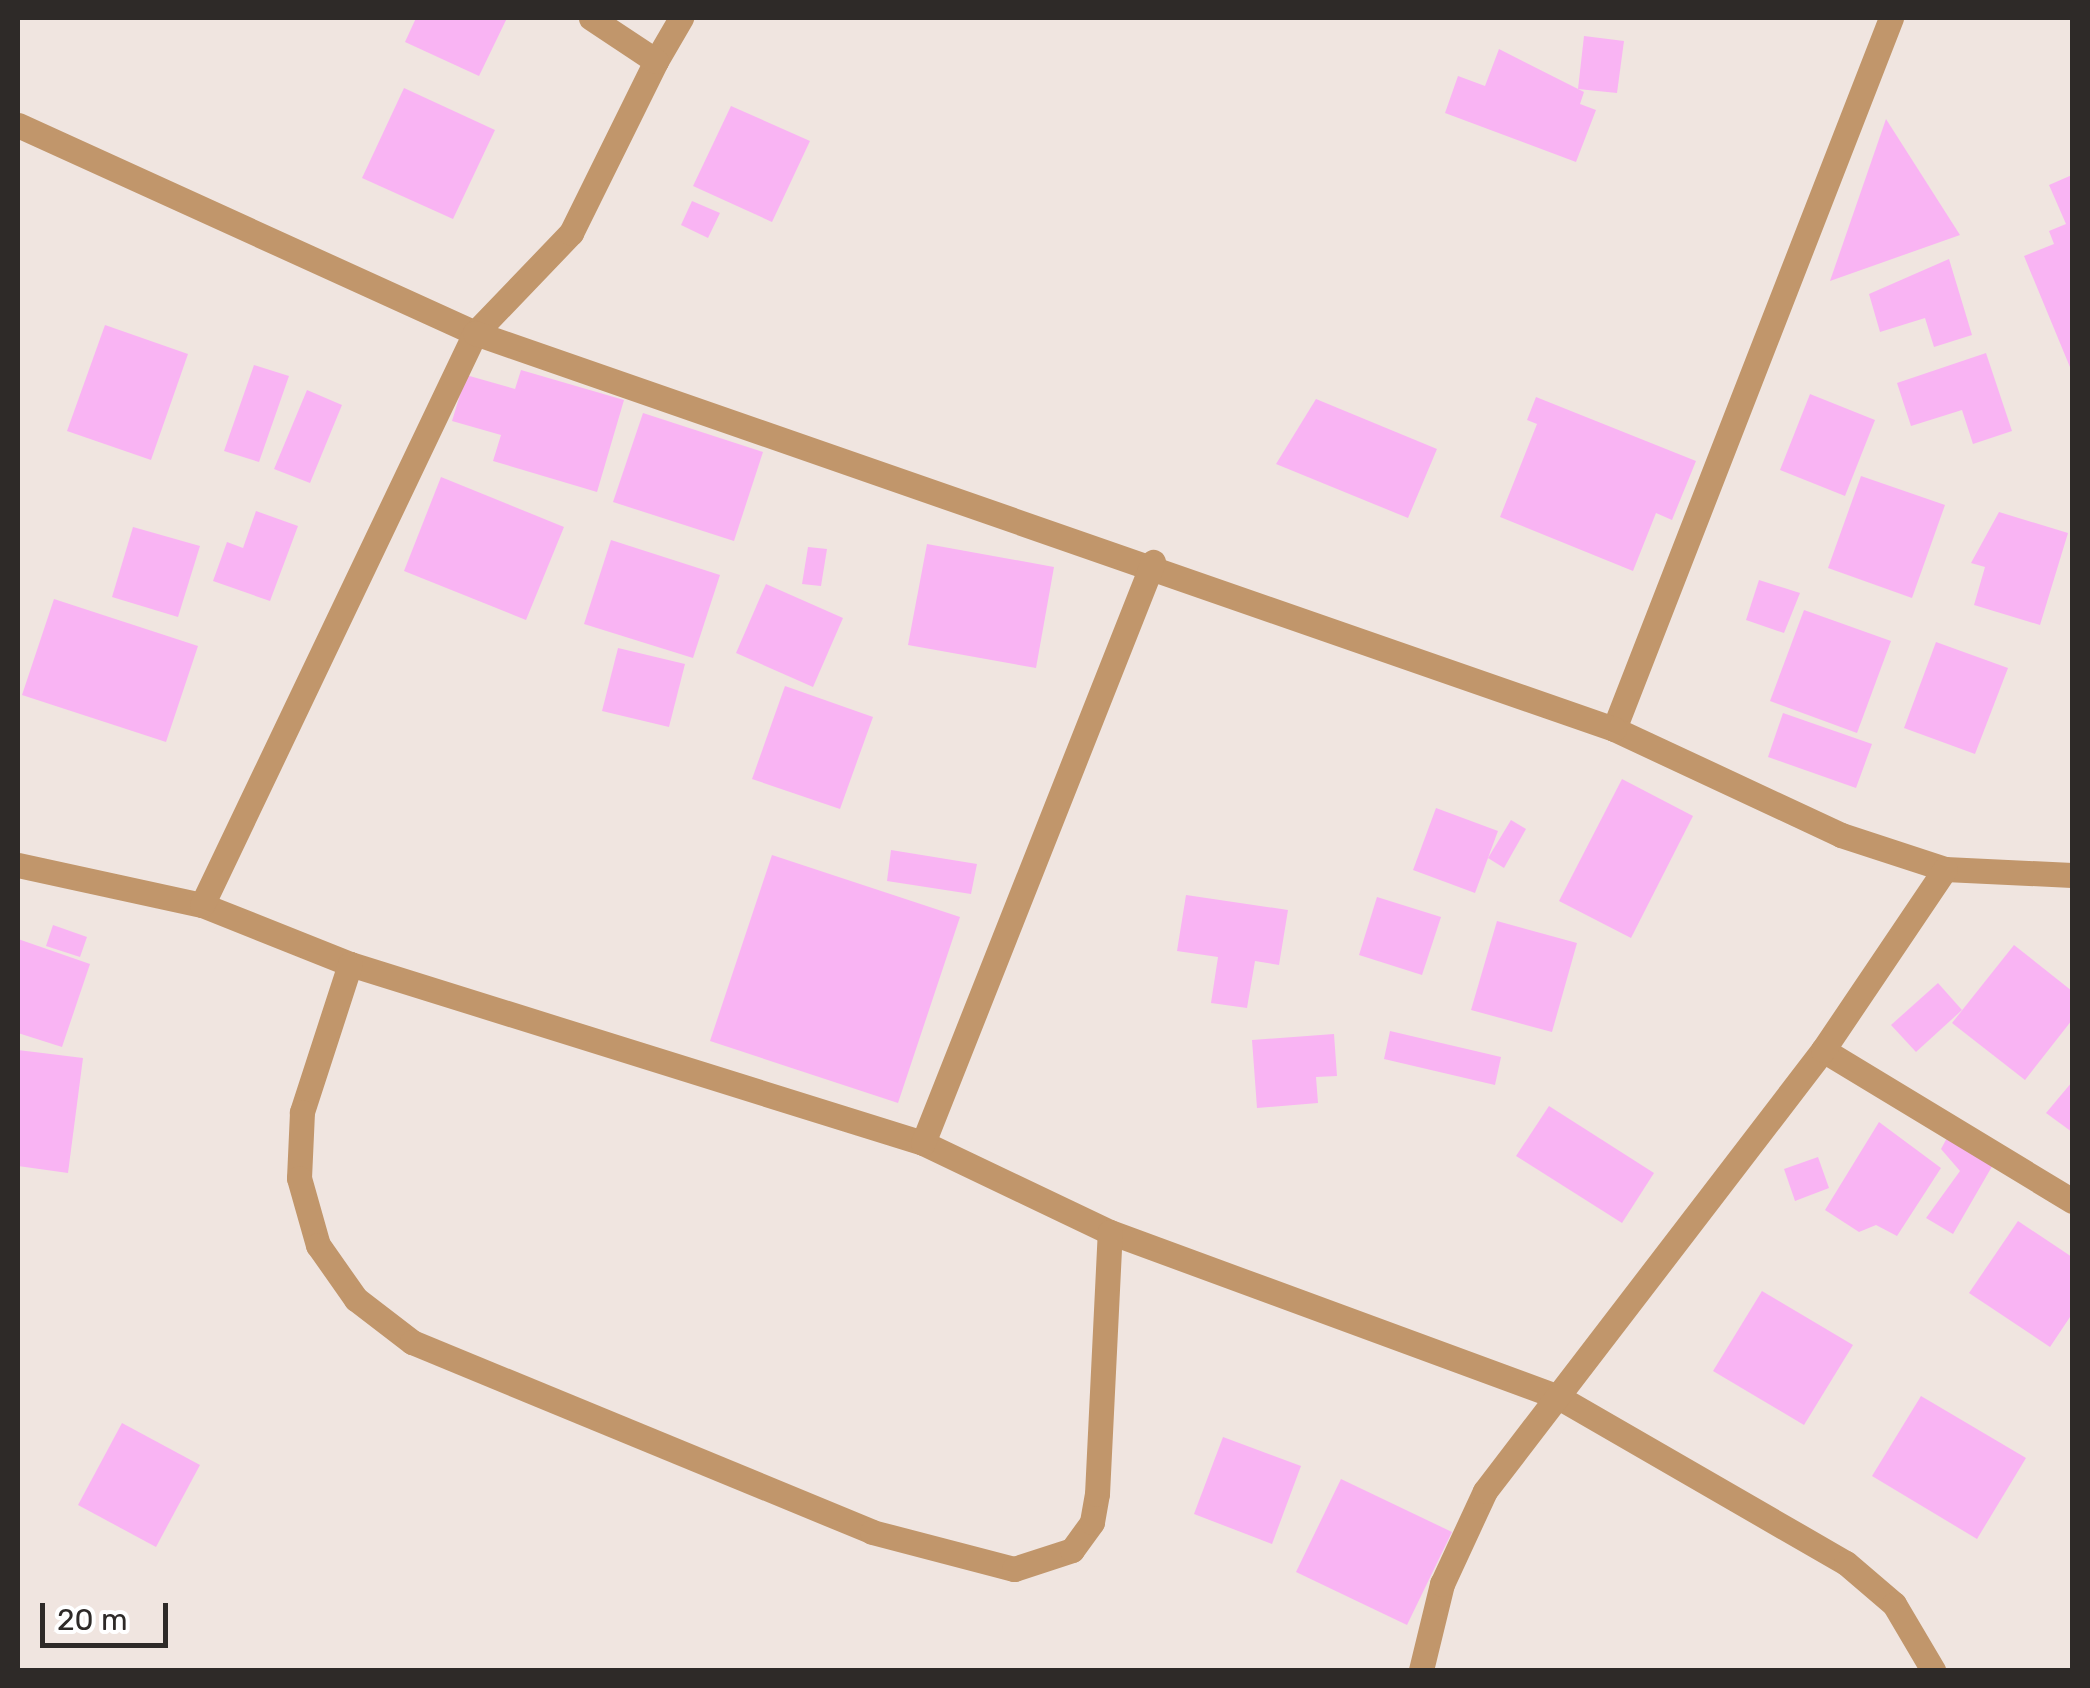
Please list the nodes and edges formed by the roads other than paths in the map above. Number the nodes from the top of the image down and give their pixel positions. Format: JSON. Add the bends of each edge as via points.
{"nodes":[{"id":1,"x":591,"y":18,"type":"edge"},
{"id":2,"x":682,"y":18,"type":"edge"},
{"id":3,"x":1891,"y":18,"type":"edge"},
{"id":4,"x":656,"y":61,"type":"junction"},
{"id":5,"x":18,"y":125,"type":"edge"},
{"id":6,"x":474,"y":333,"type":"junction"},
{"id":7,"x":1153,"y":562,"type":"junction"},
{"id":8,"x":1614,"y":729,"type":"junction"},
{"id":9,"x":18,"y":866,"type":"edge"},
{"id":10,"x":1945,"y":869,"type":"junction"},
{"id":11,"x":2072,"y":875,"type":"edge"},
{"id":12,"x":202,"y":905,"type":"junction"},
{"id":13,"x":350,"y":964,"type":"junction"},
{"id":14,"x":1823,"y":1050,"type":"junction"},
{"id":15,"x":923,"y":1143,"type":"junction"},
{"id":16,"x":2072,"y":1201,"type":"edge"},
{"id":17,"x":1110,"y":1232,"type":"junction"},
{"id":18,"x":1560,"y":1398,"type":"junction"},
{"id":19,"x":1421,"y":1670,"type":"edge"},
{"id":20,"x":1933,"y":1670,"type":"edge"}],
"edges":[{"from":1,"to":4,"type":"street"},
{"from":2,"to":4,"type":"street"},
{"from":3,"to":8,"type":"street"},
{"from":4,"to":6,"type":"street","via":[[571,233]]},
{"from":5,"to":6,"type":"street"},
{"from":6,"to":7,"type":"street"},
{"from":6,"to":12,"type":"street"},
{"from":7,"to":8,"type":"street"},
{"from":7,"to":15,"type":"street"},
{"from":8,"to":10,"type":"street","via":[[1841,835]]},
{"from":9,"to":12,"type":"street"},
{"from":10,"to":11,"type":"street"},
{"from":10,"to":14,"type":"street"},
{"from":12,"to":13,"type":"street"},
{"from":13,"to":15,"type":"street"},
{"from":13,"to":17,"type":"street","via":[[302,1112],[299,1178],[318,1244],[356,1299],[412,1342],[872,1532],[1014,1569],[1072,1550],[1092,1522],[1097,1494]]},
{"from":14,"to":16,"type":"street"},
{"from":14,"to":18,"type":"street"},
{"from":15,"to":17,"type":"street"},
{"from":17,"to":18,"type":"street"},
{"from":18,"to":19,"type":"street","via":[[1485,1492],[1435,1603]]},
{"from":18,"to":20,"type":"street","via":[[1846,1564],[1894,1604]]}]}
